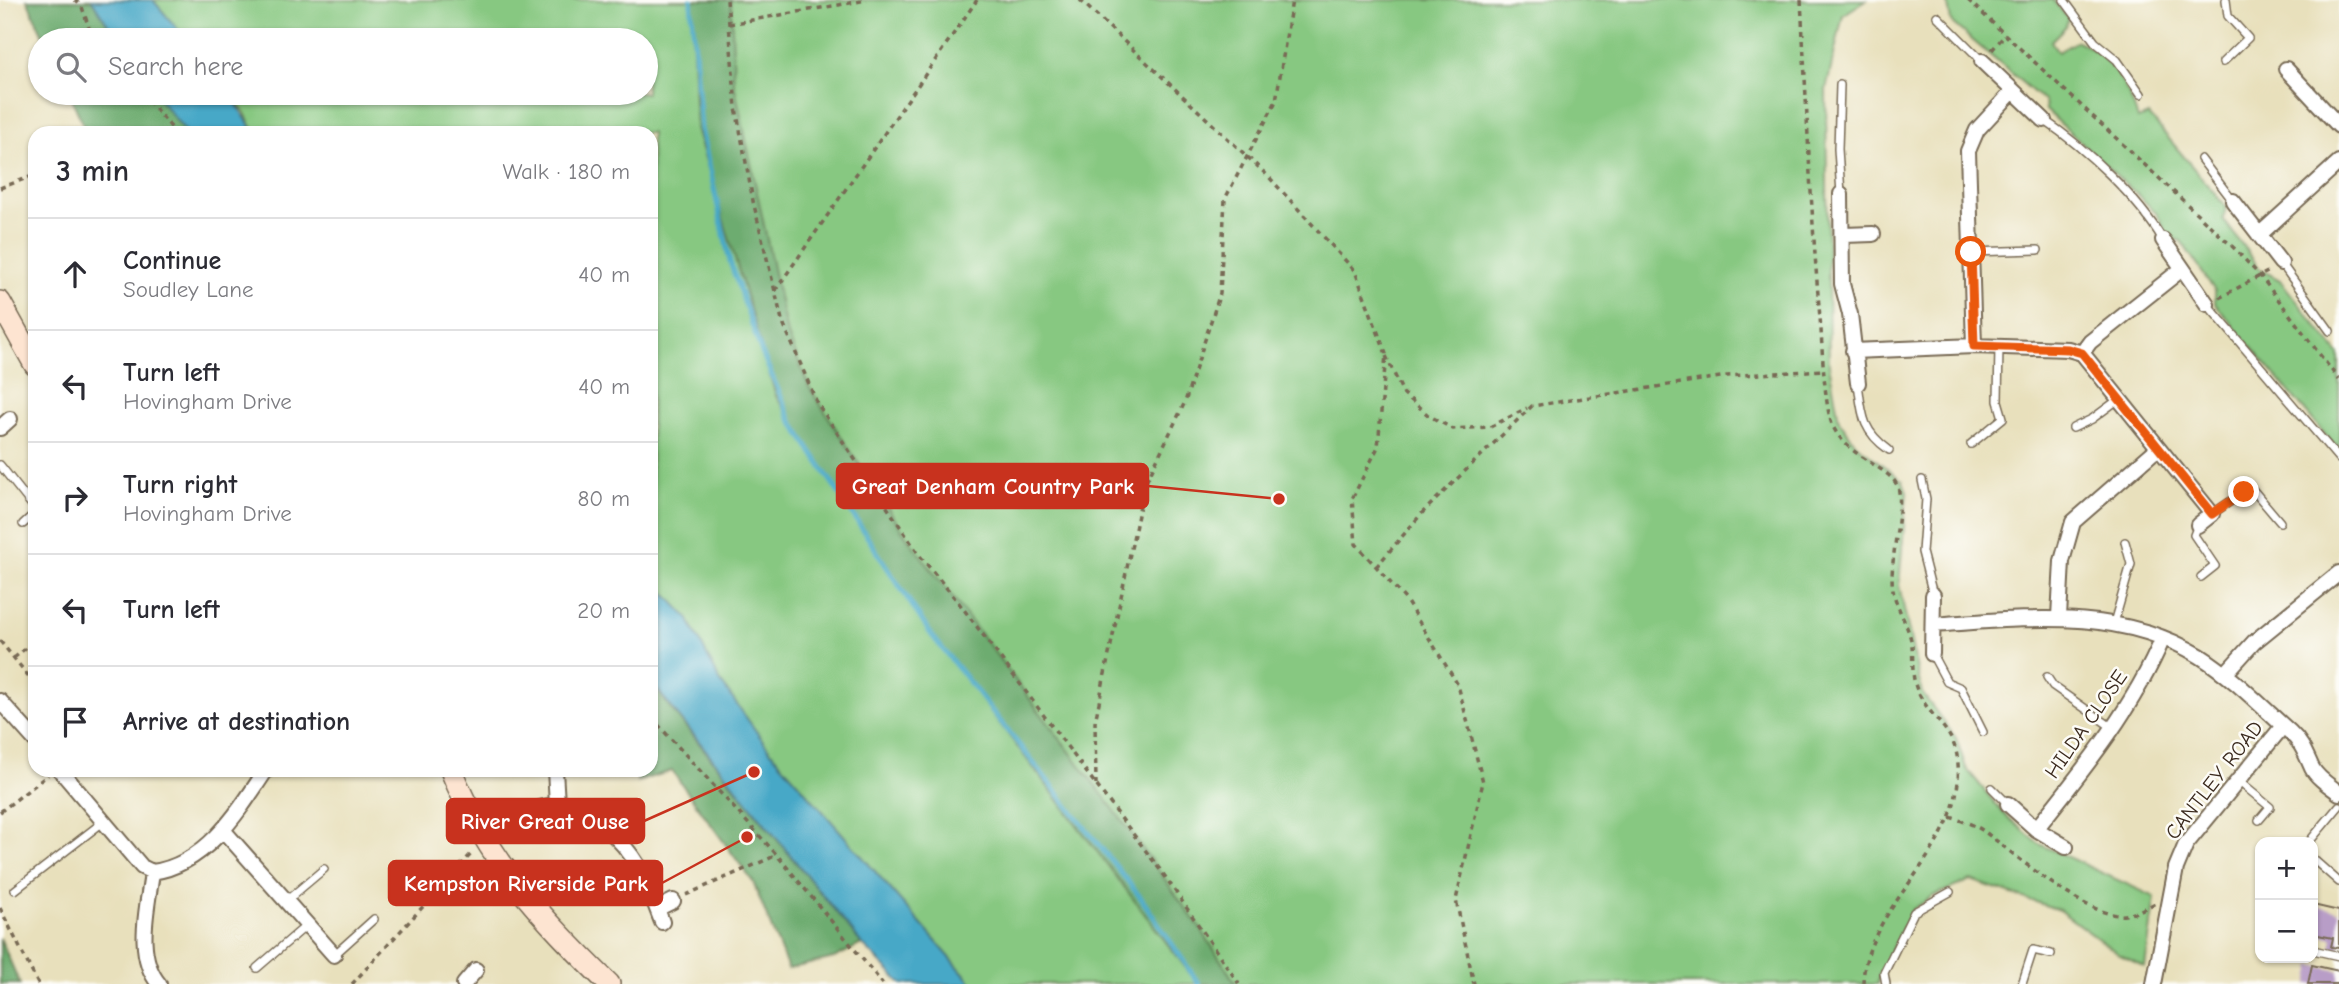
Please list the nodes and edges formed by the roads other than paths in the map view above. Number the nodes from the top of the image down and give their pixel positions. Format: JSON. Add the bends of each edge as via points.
{"nodes":[{"id":1,"x":2064,"y":0,"type":"edge"},
{"id":2,"x":2226,"y":0,"type":"edge"},
{"id":3,"x":1937,"y":16,"type":"dead end"},
{"id":4,"x":1982,"y":61,"type":"joint"},
{"id":5,"x":2223,"y":62,"type":"dead end"},
{"id":6,"x":2286,"y":69,"type":"dead end"},
{"id":7,"x":1840,"y":85,"type":"dead end"},
{"id":8,"x":2013,"y":91,"type":"junction"},
{"id":9,"x":2141,"y":94,"type":"dead end"},
{"id":10,"x":2044,"y":120,"type":"joint"},
{"id":11,"x":2339,"y":126,"type":"edge"},
{"id":12,"x":2201,"y":159,"type":"dead end"},
{"id":13,"x":2339,"y":162,"type":"edge"},
{"id":14,"x":1841,"y":194,"type":"joint"},
{"id":15,"x":2233,"y":201,"type":"joint"},
{"id":16,"x":1873,"y":234,"type":"dead end"},
{"id":17,"x":1843,"y":235,"type":"junction"},
{"id":18,"x":2259,"y":235,"type":"junction"},
{"id":19,"x":2163,"y":240,"type":"joint"},
{"id":20,"x":2038,"y":250,"type":"dead end"},
{"id":21,"x":1971,"y":252,"type":"junction"},
{"id":22,"x":2281,"y":263,"type":"joint"},
{"id":23,"x":2182,"y":269,"type":"junction"},
{"id":24,"x":0,"y":302,"type":"edge"},
{"id":25,"x":2207,"y":304,"type":"joint"},
{"id":26,"x":2330,"y":331,"type":"dead end"},
{"id":27,"x":1974,"y":346,"type":"junction"},
{"id":28,"x":1999,"y":347,"type":"junction"},
{"id":29,"x":28,"y":350,"type":"edge"},
{"id":30,"x":1853,"y":351,"type":"junction"},
{"id":31,"x":2082,"y":353,"type":"junction"},
{"id":32,"x":1858,"y":383,"type":"joint"},
{"id":33,"x":2119,"y":399,"type":"junction"},
{"id":34,"x":2073,"y":428,"type":"dead end"},
{"id":35,"x":1971,"y":444,"type":"dead end"},
{"id":36,"x":2158,"y":448,"type":"junction"},
{"id":37,"x":1889,"y":450,"type":"dead end"},
{"id":38,"x":2339,"y":459,"type":"edge"},
{"id":39,"x":0,"y":465,"type":"edge"},
{"id":40,"x":1922,"y":480,"type":"dead end"},
{"id":41,"x":28,"y":502,"type":"edge"},
{"id":42,"x":2212,"y":514,"type":"junction"},
{"id":43,"x":28,"y":519,"type":"edge"},
{"id":44,"x":2280,"y":522,"type":"dead end"},
{"id":45,"x":23,"y":524,"type":"dead end"},
{"id":46,"x":2198,"y":525,"type":"joint"},
{"id":47,"x":2125,"y":542,"type":"dead end"},
{"id":48,"x":2339,"y":573,"type":"edge"},
{"id":49,"x":2201,"y":577,"type":"dead end"},
{"id":50,"x":1933,"y":595,"type":"joint"},
{"id":51,"x":2059,"y":617,"type":"junction"},
{"id":52,"x":2114,"y":623,"type":"junction"},
{"id":53,"x":1933,"y":625,"type":"junction"},
{"id":54,"x":2163,"y":638,"type":"junction"},
{"id":55,"x":1932,"y":654,"type":"joint"},
{"id":56,"x":2225,"y":674,"type":"junction"},
{"id":57,"x":2048,"y":677,"type":"dead end"},
{"id":58,"x":0,"y":701,"type":"edge"},
{"id":59,"x":2283,"y":726,"type":"junction"},
{"id":60,"x":2113,"y":728,"type":"junction"},
{"id":61,"x":28,"y":732,"type":"edge"},
{"id":62,"x":1983,"y":732,"type":"dead end"},
{"id":63,"x":66,"y":777,"type":"edge"},
{"id":64,"x":259,"y":777,"type":"edge"},
{"id":65,"x":454,"y":777,"type":"edge"},
{"id":66,"x":555,"y":777,"type":"edge"},
{"id":67,"x":2237,"y":780,"type":"junction"},
{"id":68,"x":1992,"y":788,"type":"dead end"},
{"id":69,"x":2339,"y":793,"type":"edge"},
{"id":70,"x":557,"y":804,"type":"junction"},
{"id":71,"x":2008,"y":804,"type":"joint"},
{"id":72,"x":2339,"y":806,"type":"edge"},
{"id":73,"x":2259,"y":820,"type":"dead end"},
{"id":74,"x":103,"y":822,"type":"junction"},
{"id":75,"x":2036,"y":829,"type":"junction"},
{"id":76,"x":223,"y":830,"type":"junction"},
{"id":77,"x":2313,"y":837,"type":"edge"},
{"id":78,"x":484,"y":838,"type":"junction"},
{"id":79,"x":2066,"y":847,"type":"dead end"},
{"id":80,"x":2318,"y":863,"type":"edge"},
{"id":81,"x":324,"y":869,"type":"dead end"},
{"id":82,"x":152,"y":872,"type":"junction"},
{"id":83,"x":2339,"y":881,"type":"edge"},
{"id":84,"x":15,"y":890,"type":"dead end"},
{"id":85,"x":1950,"y":892,"type":"dead end"},
{"id":86,"x":286,"y":901,"type":"junction"},
{"id":87,"x":673,"y":901,"type":"dead end"},
{"id":88,"x":374,"y":919,"type":"dead end"},
{"id":89,"x":307,"y":925,"type":"junction"},
{"id":90,"x":2318,"y":951,"type":"edge"},
{"id":91,"x":2051,"y":954,"type":"dead end"},
{"id":92,"x":334,"y":955,"type":"joint"},
{"id":93,"x":2339,"y":956,"type":"edge"},
{"id":94,"x":257,"y":968,"type":"dead end"},
{"id":95,"x":476,"y":971,"type":"dead end"},
{"id":96,"x":159,"y":984,"type":"edge"},
{"id":97,"x":464,"y":984,"type":"edge"},
{"id":98,"x":609,"y":984,"type":"edge"},
{"id":99,"x":1886,"y":984,"type":"edge"},
{"id":100,"x":2022,"y":984,"type":"edge"},
{"id":101,"x":2154,"y":984,"type":"edge"}],
"edges":[{"from":1,"to":9,"type":"lane"},
{"from":2,"to":5,"type":"lane","via":[[2228,16],[2248,38]]},
{"from":3,"to":4,"type":"lane"},
{"from":4,"to":8,"type":"street"},
{"from":6,"to":11,"type":"street"},
{"from":7,"to":14,"type":"lane"},
{"from":8,"to":10,"type":"street"},
{"from":8,"to":21,"type":"street","via":[[1977,130],[1968,151]]},
{"from":10,"to":19,"type":"lane","via":[[2135,200]]},
{"from":12,"to":15,"type":"lane"},
{"from":13,"to":18,"type":"street"},
{"from":14,"to":17,"type":"street"},
{"from":15,"to":18,"type":"street"},
{"from":16,"to":17,"type":"street"},
{"from":17,"to":30,"type":"street","via":[[1842,284]]},
{"from":18,"to":22,"type":"street"},
{"from":19,"to":23,"type":"street"},
{"from":20,"to":21,"type":"lane"},
{"from":21,"to":27,"type":"street"},
{"from":22,"to":26,"type":"lane"},
{"from":23,"to":25,"type":"street"},
{"from":23,"to":31,"type":"street"},
{"from":24,"to":29,"type":"street"},
{"from":25,"to":38,"type":"lane"},
{"from":27,"to":28,"type":"street"},
{"from":27,"to":30,"type":"street"},
{"from":28,"to":31,"type":"street"},
{"from":28,"to":35,"type":"lane","via":[[1998,401],[2003,418]]},
{"from":30,"to":32,"type":"street"},
{"from":31,"to":33,"type":"street"},
{"from":32,"to":37,"type":"lane","via":[[1862,415],[1871,437]]},
{"from":33,"to":34,"type":"lane"},
{"from":33,"to":36,"type":"street"},
{"from":36,"to":42,"type":"street"},
{"from":36,"to":51,"type":"street","via":[[2073,522],[2063,552]]},
{"from":39,"to":41,"type":"lane"},
{"from":40,"to":50,"type":"lane","via":[[1926,499],[1922,552]]},
{"from":42,"to":44,"type":"lane","via":[[2253,490]]},
{"from":42,"to":46,"type":"street"},
{"from":43,"to":45,"type":"lane"},
{"from":46,"to":49,"type":"lane","via":[[2197,543],[2215,566]]},
{"from":47,"to":52,"type":"lane","via":[[2132,564]]},
{"from":48,"to":56,"type":"street","via":[[2254,642]]},
{"from":50,"to":53,"type":"street"},
{"from":51,"to":52,"type":"street"},
{"from":51,"to":53,"type":"street"},
{"from":52,"to":54,"type":"street"},
{"from":53,"to":55,"type":"street"},
{"from":54,"to":56,"type":"street"},
{"from":54,"to":60,"type":"street","name":"HILDA CLOSE"},
{"from":55,"to":62,"type":"lane","via":[[1947,682],[1961,688]]},
{"from":56,"to":59,"type":"street"},
{"from":57,"to":60,"type":"lane","via":[[2053,686]]},
{"from":58,"to":61,"type":"street"},
{"from":59,"to":67,"type":"street","name":"CANTLEY ROAD"},
{"from":59,"to":69,"type":"street","via":[[2301,742],[2313,769]]},
{"from":60,"to":75,"type":"street","name":"HILDA CLOSE"},
{"from":63,"to":74,"type":"street"},
{"from":64,"to":76,"type":"street"},
{"from":65,"to":78,"type":"street"},
{"from":66,"to":70,"type":"street"},
{"from":67,"to":73,"type":"lane","via":[[2270,807]]},
{"from":67,"to":101,"type":"street","name":"CANTLEY ROAD","via":[[2186,844],[2176,868]]},
{"from":68,"to":71,"type":"lane"},
{"from":70,"to":78,"type":"street","via":[[536,809]]},
{"from":70,"to":87,"type":"street","via":[[578,808],[628,852],[659,915]]},
{"from":71,"to":75,"type":"street"},
{"from":72,"to":77,"type":"lane"},
{"from":74,"to":82,"type":"street","via":[[142,867]]},
{"from":74,"to":84,"type":"lane"},
{"from":75,"to":79,"type":"street"},
{"from":76,"to":82,"type":"street","via":[[179,865]]},
{"from":76,"to":86,"type":"street"},
{"from":78,"to":98,"type":"street","via":[[535,911]]},
{"from":80,"to":83,"type":"lane"},
{"from":81,"to":86,"type":"lane"},
{"from":82,"to":96,"type":"street","via":[[145,952]]},
{"from":85,"to":99,"type":"lane","via":[[1914,912],[1884,973]]},
{"from":86,"to":89,"type":"street"},
{"from":88,"to":92,"type":"lane"},
{"from":89,"to":92,"type":"street"},
{"from":89,"to":94,"type":"lane"},
{"from":90,"to":93,"type":"lane"},
{"from":91,"to":100,"type":"lane","via":[[2033,950]]},
{"from":95,"to":97,"type":"street"}]}
